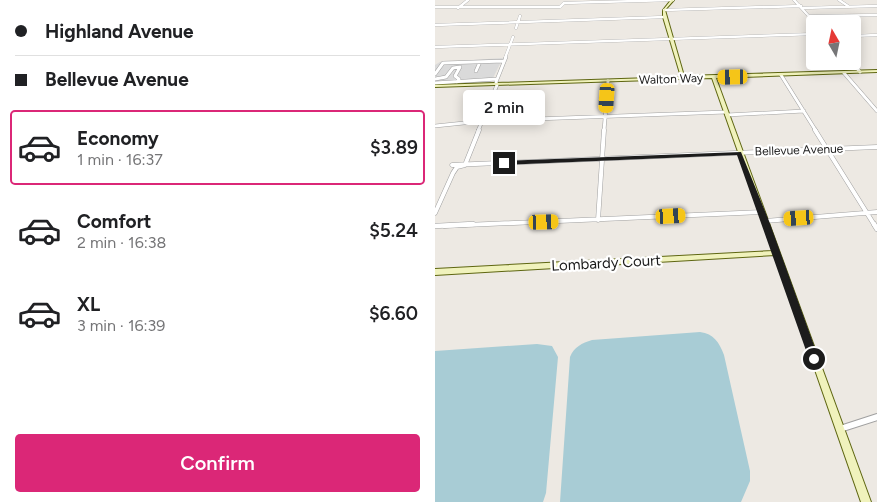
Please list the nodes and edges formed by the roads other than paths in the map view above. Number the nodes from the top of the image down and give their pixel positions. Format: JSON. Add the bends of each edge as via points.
{"nodes":[{"id":1,"x":468,"y":0,"type":"edge"},
{"id":2,"x":525,"y":0,"type":"edge"},
{"id":3,"x":673,"y":0,"type":"edge"},
{"id":4,"x":794,"y":0,"type":"edge"},
{"id":5,"x":839,"y":0,"type":"edge"},
{"id":6,"x":564,"y":1,"type":"edge"},
{"id":7,"x":523,"y":6,"type":"junction"},
{"id":8,"x":848,"y":6,"type":"junction"},
{"id":9,"x":877,"y":6,"type":"edge"},
{"id":10,"x":435,"y":7,"type":"edge"},
{"id":11,"x":801,"y":7,"type":"junction"},
{"id":12,"x":458,"y":8,"type":"junction"},
{"id":13,"x":665,"y":10,"type":"junction"},
{"id":14,"x":625,"y":12,"type":"dead end"},
{"id":15,"x":808,"y":15,"type":"edge"},
{"id":16,"x":861,"y":15,"type":"edge"},
{"id":17,"x":877,"y":15,"type":"edge"},
{"id":18,"x":520,"y":16,"type":"dead end"},
{"id":19,"x":665,"y":17,"type":"junction"},
{"id":20,"x":625,"y":18,"type":"junction"},
{"id":21,"x":519,"y":21,"type":"junction"},
{"id":22,"x":435,"y":25,"type":"edge"},
{"id":23,"x":516,"y":28,"type":"dead end"},
{"id":24,"x":861,"y":34,"type":"edge"},
{"id":25,"x":877,"y":34,"type":"edge"},
{"id":26,"x":513,"y":36,"type":"dead end"},
{"id":27,"x":806,"y":36,"type":"edge"},
{"id":28,"x":673,"y":40,"type":"junction"},
{"id":29,"x":510,"y":45,"type":"junction"},
{"id":30,"x":435,"y":47,"type":"edge"},
{"id":31,"x":504,"y":61,"type":"junction"},
{"id":32,"x":480,"y":62,"type":"junction"},
{"id":33,"x":475,"y":71,"type":"dead end"},
{"id":34,"x":877,"y":71,"type":"edge"},
{"id":35,"x":844,"y":72,"type":"junction"},
{"id":36,"x":860,"y":72,"type":"joint"},
{"id":37,"x":435,"y":74,"type":"edge"},
{"id":38,"x":781,"y":76,"type":"junction"},
{"id":39,"x":713,"y":77,"type":"junction"},
{"id":40,"x":683,"y":78,"type":"junction"},
{"id":41,"x":497,"y":79,"type":"junction"},
{"id":42,"x":608,"y":81,"type":"junction"},
{"id":43,"x":457,"y":82,"type":"junction"},
{"id":44,"x":436,"y":84,"type":"edge"},
{"id":45,"x":497,"y":85,"type":"junction"},
{"id":46,"x":804,"y":111,"type":"junction"},
{"id":47,"x":877,"y":111,"type":"edge"},
{"id":48,"x":726,"y":113,"type":"junction"},
{"id":49,"x":606,"y":116,"type":"junction"},
{"id":50,"x":483,"y":120,"type":"junction"},
{"id":51,"x":435,"y":126,"type":"edge"},
{"id":52,"x":877,"y":147,"type":"edge"},
{"id":53,"x":827,"y":149,"type":"junction"},
{"id":54,"x":739,"y":153,"type":"junction"},
{"id":55,"x":603,"y":159,"type":"junction"},
{"id":56,"x":452,"y":165,"type":"dead end"},
{"id":57,"x":465,"y":165,"type":"junction"},
{"id":58,"x":762,"y":212,"type":"junction"},
{"id":59,"x":877,"y":212,"type":"edge"},
{"id":60,"x":435,"y":213,"type":"edge"},
{"id":61,"x":867,"y":213,"type":"junction"},
{"id":62,"x":598,"y":220,"type":"junction"},
{"id":63,"x":765,"y":221,"type":"junction"},
{"id":64,"x":435,"y":226,"type":"edge"},
{"id":65,"x":877,"y":229,"type":"edge"},
{"id":66,"x":776,"y":253,"type":"junction"},
{"id":67,"x":435,"y":272,"type":"edge"},
{"id":68,"x":877,"y":417,"type":"edge"},
{"id":69,"x":839,"y":430,"type":"junction"},
{"id":70,"x":866,"y":502,"type":"edge"}],
"edges":[{"from":1,"to":12,"type":"street"},
{"from":2,"to":7,"type":"street"},
{"from":3,"to":6,"type":"street"},
{"from":3,"to":13,"type":"main road"},
{"from":4,"to":11,"type":"street"},
{"from":5,"to":8,"type":"street"},
{"from":6,"to":7,"type":"street","via":[[560,7]]},
{"from":7,"to":12,"type":"street","via":[[509,9]]},
{"from":8,"to":9,"type":"street"},
{"from":8,"to":11,"type":"street"},
{"from":10,"to":12,"type":"street"},
{"from":11,"to":13,"type":"street"},
{"from":11,"to":15,"type":"street"},
{"from":13,"to":19,"type":"main road"},
{"from":14,"to":20,"type":"street"},
{"from":16,"to":17,"type":"street"},
{"from":18,"to":21,"type":"street"},
{"from":19,"to":20,"type":"street"},
{"from":19,"to":28,"type":"main road"},
{"from":20,"to":21,"type":"street"},
{"from":21,"to":22,"type":"street"},
{"from":21,"to":23,"type":"street"},
{"from":24,"to":25,"type":"street"},
{"from":26,"to":29,"type":"street"},
{"from":27,"to":28,"type":"street"},
{"from":28,"to":29,"type":"street"},
{"from":28,"to":40,"type":"main road"},
{"from":29,"to":30,"type":"street"},
{"from":29,"to":31,"type":"street"},
{"from":31,"to":32,"type":"street"},
{"from":31,"to":41,"type":"street"},
{"from":32,"to":33,"type":"street"},
{"from":32,"to":37,"type":"street","via":[[443,63]]},
{"from":34,"to":36,"type":"main road","name":"Walton Way"},
{"from":35,"to":36,"type":"main road","name":"Walton Way"},
{"from":35,"to":38,"type":"main road","name":"Walton Way"},
{"from":35,"to":47,"type":"street"},
{"from":38,"to":39,"type":"main road","name":"Walton Way"},
{"from":38,"to":46,"type":"street"},
{"from":39,"to":40,"type":"main road","name":"Walton Way"},
{"from":39,"to":48,"type":"main road"},
{"from":40,"to":42,"type":"main road","name":"Walton Way"},
{"from":41,"to":43,"type":"street"},
{"from":41,"to":45,"type":"street"},
{"from":42,"to":45,"type":"main road","name":"Walton Way"},
{"from":42,"to":49,"type":"street"},
{"from":43,"to":44,"type":"street"},
{"from":43,"to":44,"type":"street","via":[[459,78],[455,76],[460,67],[452,68]]},
{"from":44,"to":45,"type":"main road","name":"Walton Way"},
{"from":45,"to":50,"type":"street"},
{"from":46,"to":48,"type":"street"},
{"from":46,"to":53,"type":"street"},
{"from":48,"to":49,"type":"street"},
{"from":48,"to":54,"type":"main road"},
{"from":49,"to":50,"type":"street"},
{"from":49,"to":55,"type":"street"},
{"from":50,"to":51,"type":"street"},
{"from":50,"to":57,"type":"street"},
{"from":52,"to":53,"type":"street","name":"Bellevue Avenue"},
{"from":53,"to":54,"type":"street","name":"Bellevue Avenue"},
{"from":53,"to":61,"type":"street"},
{"from":54,"to":55,"type":"street","name":"Bellevue Avenue"},
{"from":54,"to":58,"type":"main road"},
{"from":55,"to":57,"type":"street","name":"Bellevue Avenue"},
{"from":55,"to":62,"type":"street"},
{"from":56,"to":57,"type":"street","name":"Bellevue Avenue"},
{"from":57,"to":60,"type":"street","via":[[457,167],[453,173]]},
{"from":58,"to":62,"type":"street"},
{"from":58,"to":63,"type":"main road"},
{"from":59,"to":61,"type":"street"},
{"from":61,"to":63,"type":"street"},
{"from":61,"to":65,"type":"street"},
{"from":62,"to":64,"type":"street"},
{"from":63,"to":66,"type":"main road"},
{"from":66,"to":67,"type":"main road","name":"Lombardy Court"},
{"from":66,"to":69,"type":"main road"},
{"from":68,"to":69,"type":"street"},
{"from":69,"to":70,"type":"main road"}]}
